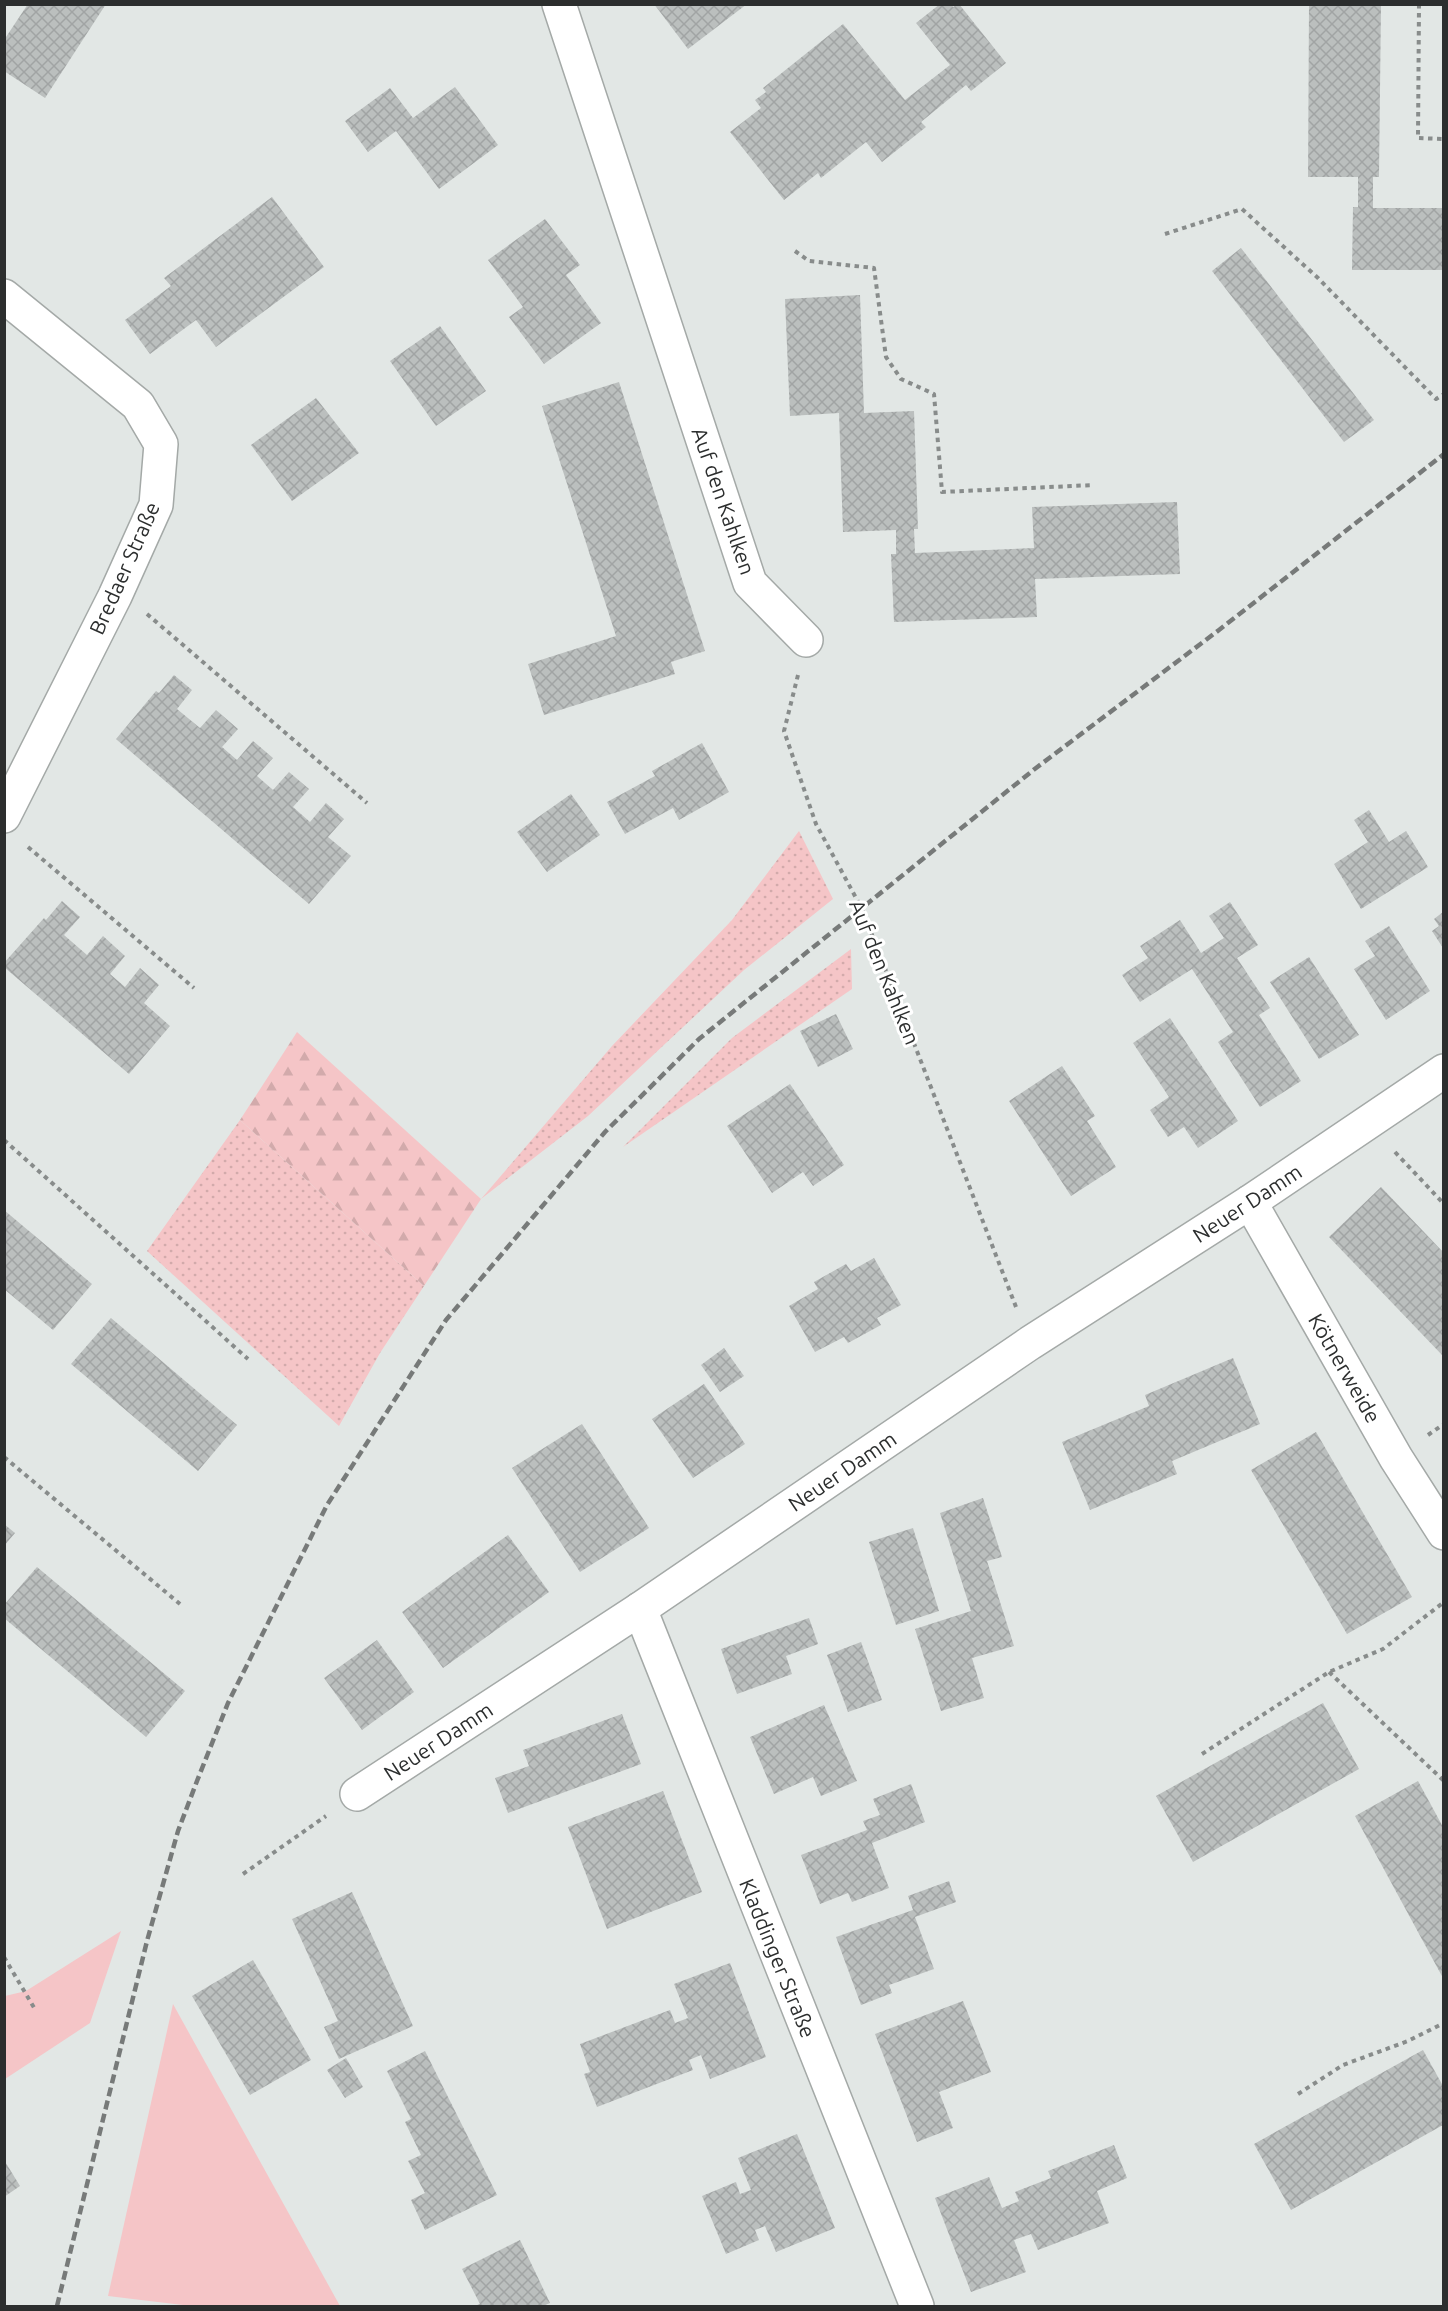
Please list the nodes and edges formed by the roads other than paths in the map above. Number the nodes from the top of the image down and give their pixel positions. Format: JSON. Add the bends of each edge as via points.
{"nodes":[{"id":1,"x":559,"y":4,"type":"edge"},
{"id":2,"x":4,"y":296,"type":"edge"},
{"id":3,"x":806,"y":640,"type":"road end"},
{"id":4,"x":12,"y":829,"type":"edge"},
{"id":5,"x":1443,"y":1071,"type":"edge"},
{"id":6,"x":1250,"y":1202,"type":"junction"},
{"id":7,"x":1443,"y":1533,"type":"edge"},
{"id":8,"x":640,"y":1609,"type":"junction"},
{"id":9,"x":357,"y":1794,"type":"road end"},
{"id":10,"x":917,"y":2307,"type":"edge"}],
"edges":[{"from":1,"to":3,"type":"street","name":"Auf den Kahlken","via":[[750,583]]},
{"from":2,"to":4,"type":"street","name":"Bredaer Straße","via":[[138,405],[161,444],[156,504]]},
{"from":5,"to":6,"type":"street","name":"Neuer Damm"},
{"from":6,"to":7,"type":"street","name":"Kötnerweide"},
{"from":6,"to":8,"type":"street","name":"Neuer Damm","via":[[1030,1342]]},
{"from":8,"to":9,"type":"street","name":"Neuer Damm"},
{"from":8,"to":10,"type":"street","name":"Kladdinger Straße"}]}
